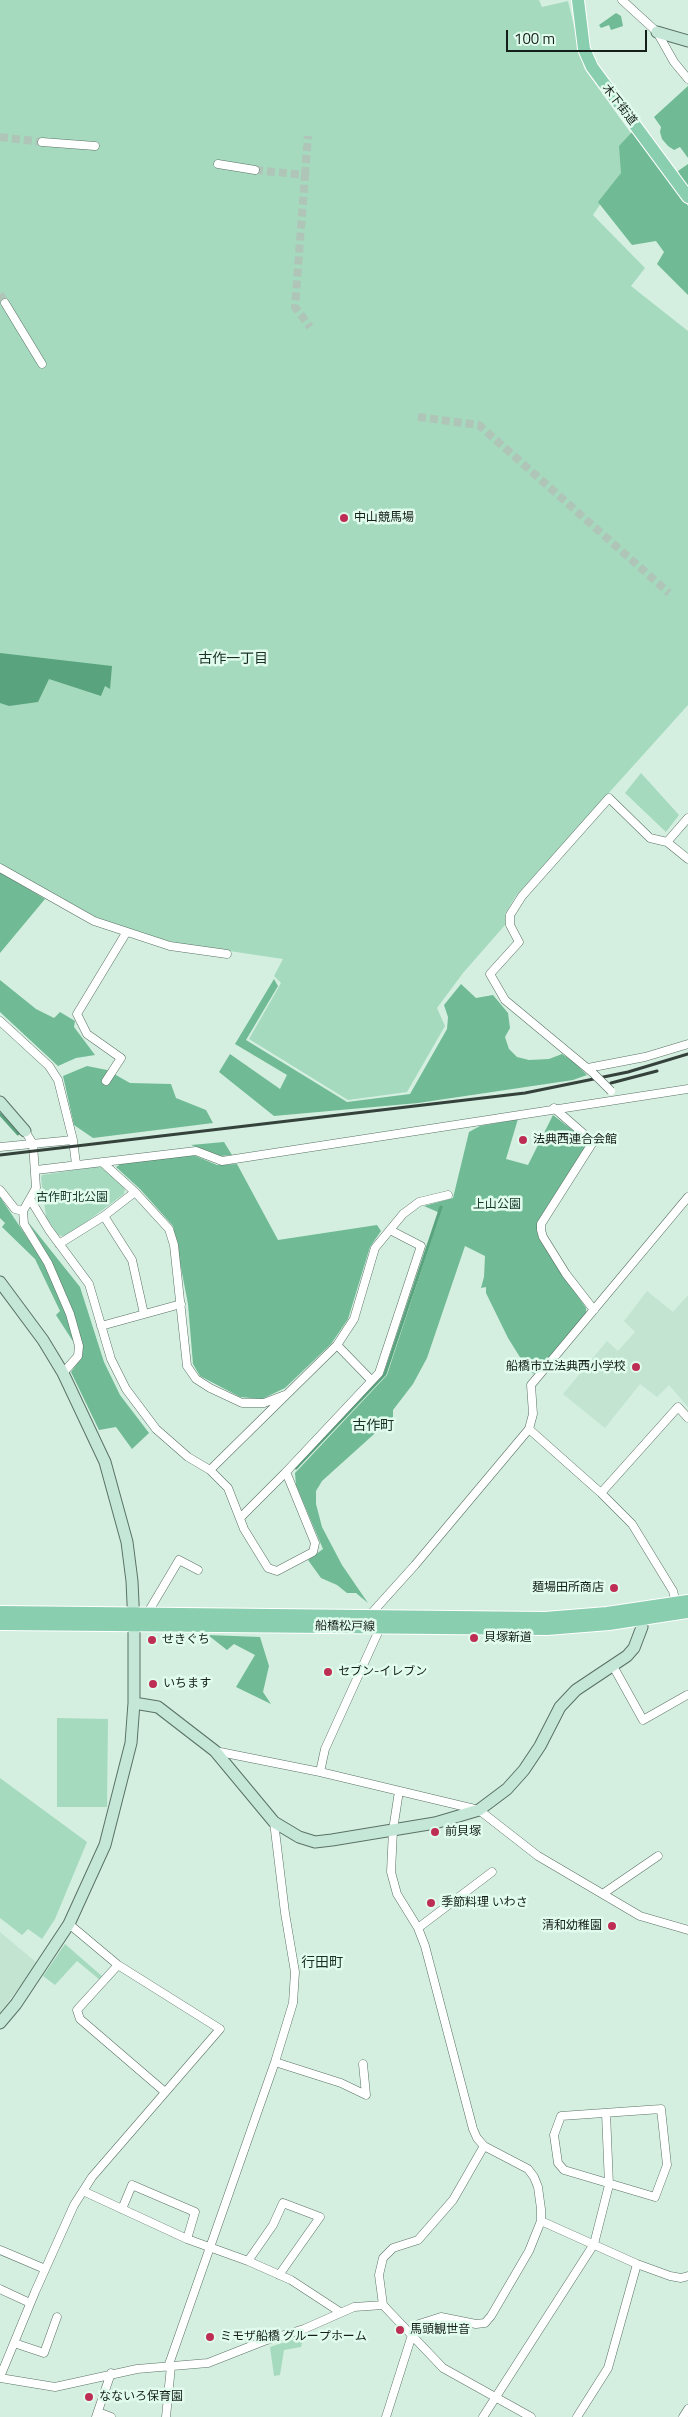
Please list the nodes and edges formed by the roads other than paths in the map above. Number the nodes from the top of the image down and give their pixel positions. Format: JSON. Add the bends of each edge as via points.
{"nodes":[{"id":1,"x":578,"y":0,"type":"edge"},
{"id":2,"x":622,"y":0,"type":"edge"},
{"id":3,"x":657,"y":32,"type":"junction"},
{"id":4,"x":688,"y":41,"type":"edge"},
{"id":5,"x":688,"y":79,"type":"edge"},
{"id":6,"x":42,"y":142,"type":"tunnel mouth"},
{"id":7,"x":95,"y":146,"type":"dead end"},
{"id":8,"x":218,"y":164,"type":"dead end"},
{"id":9,"x":255,"y":170,"type":"tunnel mouth"},
{"id":10,"x":688,"y":197,"type":"edge"},
{"id":11,"x":5,"y":303,"type":"dead end"},
{"id":12,"x":42,"y":364,"type":"dead end"},
{"id":13,"x":688,"y":818,"type":"edge"},
{"id":14,"x":667,"y":842,"type":"junction"},
{"id":15,"x":688,"y":859,"type":"edge"},
{"id":16,"x":0,"y":868,"type":"edge"},
{"id":17,"x":126,"y":933,"type":"junction"},
{"id":18,"x":227,"y":954,"type":"dead end"},
{"id":19,"x":0,"y":1021,"type":"edge"},
{"id":20,"x":688,"y":1044,"type":"edge"},
{"id":21,"x":590,"y":1070,"type":"junction"},
{"id":22,"x":106,"y":1081,"type":"dead end"},
{"id":23,"x":688,"y":1089,"type":"edge"},
{"id":24,"x":619,"y":1099,"type":"junction"},
{"id":25,"x":0,"y":1102,"type":"edge"},
{"id":26,"x":554,"y":1108,"type":"junction"},
{"id":27,"x":25,"y":1131,"type":"joint"},
{"id":28,"x":73,"y":1140,"type":"junction"},
{"id":29,"x":33,"y":1144,"type":"junction"},
{"id":30,"x":0,"y":1147,"type":"edge"},
{"id":31,"x":102,"y":1162,"type":"junction"},
{"id":32,"x":76,"y":1164,"type":"junction"},
{"id":33,"x":36,"y":1170,"type":"junction"},
{"id":34,"x":0,"y":1190,"type":"edge"},
{"id":35,"x":134,"y":1192,"type":"junction"},
{"id":36,"x":448,"y":1195,"type":"dead end"},
{"id":37,"x":688,"y":1197,"type":"edge"},
{"id":38,"x":30,"y":1199,"type":"junction"},
{"id":39,"x":23,"y":1211,"type":"junction"},
{"id":40,"x":104,"y":1216,"type":"junction"},
{"id":41,"x":390,"y":1230,"type":"junction"},
{"id":42,"x":59,"y":1244,"type":"junction"},
{"id":43,"x":0,"y":1282,"type":"edge"},
{"id":44,"x":181,"y":1304,"type":"junction"},
{"id":45,"x":594,"y":1310,"type":"junction"},
{"id":46,"x":144,"y":1314,"type":"junction"},
{"id":47,"x":101,"y":1326,"type":"junction"},
{"id":48,"x":337,"y":1345,"type":"junction"},
{"id":49,"x":63,"y":1373,"type":"junction"},
{"id":50,"x":371,"y":1380,"type":"junction"},
{"id":51,"x":287,"y":1395,"type":"junction"},
{"id":52,"x":688,"y":1418,"type":"edge"},
{"id":53,"x":529,"y":1429,"type":"junction"},
{"id":54,"x":210,"y":1470,"type":"junction"},
{"id":55,"x":286,"y":1472,"type":"junction"},
{"id":56,"x":601,"y":1493,"type":"junction"},
{"id":57,"x":240,"y":1518,"type":"junction"},
{"id":58,"x":198,"y":1570,"type":"dead end"},
{"id":59,"x":682,"y":1602,"type":"edge"},
{"id":60,"x":0,"y":1612,"type":"edge"},
{"id":61,"x":688,"y":1612,"type":"edge"},
{"id":62,"x":641,"y":1614,"type":"junction"},
{"id":63,"x":369,"y":1616,"type":"junction"},
{"id":64,"x":138,"y":1618,"type":"junction"},
{"id":65,"x":0,"y":1624,"type":"edge"},
{"id":66,"x":380,"y":1628,"type":"junction"},
{"id":67,"x":613,"y":1666,"type":"junction"},
{"id":68,"x":687,"y":1695,"type":"edge"},
{"id":69,"x":134,"y":1704,"type":"junction"},
{"id":70,"x":215,"y":1751,"type":"junction"},
{"id":71,"x":320,"y":1772,"type":"junction"},
{"id":72,"x":400,"y":1791,"type":"junction"},
{"id":73,"x":479,"y":1810,"type":"junction"},
{"id":74,"x":274,"y":1822,"type":"junction"},
{"id":75,"x":393,"y":1830,"type":"junction"},
{"id":76,"x":658,"y":1856,"type":"dead end"},
{"id":77,"x":492,"y":1872,"type":"dead end"},
{"id":78,"x":604,"y":1893,"type":"junction"},
{"id":79,"x":69,"y":1924,"type":"junction"},
{"id":80,"x":418,"y":1928,"type":"junction"},
{"id":81,"x":688,"y":1930,"type":"edge"},
{"id":82,"x":118,"y":1965,"type":"junction"},
{"id":83,"x":0,"y":2023,"type":"edge"},
{"id":84,"x":275,"y":2062,"type":"junction"},
{"id":85,"x":363,"y":2064,"type":"dead end"},
{"id":86,"x":164,"y":2092,"type":"junction"},
{"id":87,"x":606,"y":2113,"type":"junction"},
{"id":88,"x":484,"y":2146,"type":"junction"},
{"id":89,"x":609,"y":2185,"type":"junction"},
{"id":90,"x":83,"y":2191,"type":"junction"},
{"id":91,"x":122,"y":2209,"type":"junction"},
{"id":92,"x":541,"y":2220,"type":"junction"},
{"id":93,"x":187,"y":2239,"type":"junction"},
{"id":94,"x":594,"y":2244,"type":"junction"},
{"id":95,"x":210,"y":2248,"type":"junction"},
{"id":96,"x":0,"y":2250,"type":"edge"},
{"id":97,"x":248,"y":2261,"type":"junction"},
{"id":98,"x":636,"y":2264,"type":"junction"},
{"id":99,"x":45,"y":2269,"type":"junction"},
{"id":100,"x":279,"y":2275,"type":"junction"},
{"id":101,"x":688,"y":2276,"type":"edge"},
{"id":102,"x":0,"y":2289,"type":"edge"},
{"id":103,"x":30,"y":2304,"type":"junction"},
{"id":104,"x":384,"y":2305,"type":"junction"},
{"id":105,"x":340,"y":2312,"type":"junction"},
{"id":106,"x":57,"y":2317,"type":"dead end"},
{"id":107,"x":412,"y":2335,"type":"junction"},
{"id":108,"x":14,"y":2343,"type":"junction"},
{"id":109,"x":170,"y":2366,"type":"junction"},
{"id":110,"x":111,"y":2373,"type":"junction"},
{"id":111,"x":0,"y":2377,"type":"edge"},
{"id":112,"x":496,"y":2396,"type":"junction"},
{"id":113,"x":688,"y":2409,"type":"edge"},
{"id":114,"x":97,"y":2415,"type":"edge"},
{"id":115,"x":111,"y":2417,"type":"edge"},
{"id":116,"x":166,"y":2417,"type":"edge"},
{"id":117,"x":386,"y":2417,"type":"edge"},
{"id":118,"x":483,"y":2417,"type":"edge"},
{"id":119,"x":531,"y":2417,"type":"edge"},
{"id":120,"x":577,"y":2417,"type":"edge"},
{"id":121,"x":683,"y":2417,"type":"edge"}],
"edges":[{"from":1,"to":10,"type":"main road","name":"木下街道","via":[[584,49],[592,67]]},
{"from":2,"to":3,"type":"street"},
{"from":3,"to":4,"type":"street"},
{"from":3,"to":5,"type":"street"},
{"from":6,"to":7,"type":"street"},
{"from":8,"to":9,"type":"street"},
{"from":11,"to":12,"type":"street"},
{"from":13,"to":14,"type":"street"},
{"from":14,"to":15,"type":"street"},
{"from":14,"to":21,"type":"street","via":[[650,838],[609,798],[522,896],[510,915],[510,925],[519,942],[490,974],[504,1000]]},
{"from":16,"to":17,"type":"street","via":[[94,922]]},
{"from":17,"to":18,"type":"street","via":[[170,946]]},
{"from":17,"to":22,"type":"street","via":[[77,1014],[87,1034],[120,1058]]},
{"from":19,"to":28,"type":"street","via":[[48,1066],[58,1080]]},
{"from":20,"to":21,"type":"street"},
{"from":21,"to":24,"type":"street","bridge":true},
{"from":23,"to":24,"type":"street"},
{"from":24,"to":26,"type":"street"},
{"from":25,"to":27,"type":"street"},
{"from":26,"to":31,"type":"street","via":[[222,1161],[196,1151]]},
{"from":26,"to":45,"type":"street","via":[[593,1142],[541,1224],[542,1237]]},
{"from":27,"to":29,"type":"street"},
{"from":28,"to":29,"type":"street"},
{"from":28,"to":32,"type":"street"},
{"from":29,"to":30,"type":"street"},
{"from":29,"to":33,"type":"street"},
{"from":31,"to":32,"type":"street"},
{"from":31,"to":35,"type":"street"},
{"from":32,"to":33,"type":"street"},
{"from":33,"to":38,"type":"street","via":[[36,1188]]},
{"from":34,"to":39,"type":"street","via":[[15,1209]]},
{"from":35,"to":40,"type":"street"},
{"from":35,"to":44,"type":"street","via":[[169,1229]]},
{"from":36,"to":41,"type":"street","via":[[419,1202],[402,1214]]},
{"from":37,"to":45,"type":"street"},
{"from":38,"to":39,"type":"street"},
{"from":38,"to":42,"type":"street"},
{"from":39,"to":49,"type":"street","via":[[24,1224],[48,1263],[80,1346],[78,1356]]},
{"from":40,"to":42,"type":"street"},
{"from":40,"to":46,"type":"street","via":[[132,1260]]},
{"from":41,"to":48,"type":"street","via":[[376,1248],[354,1319]]},
{"from":41,"to":50,"type":"street","via":[[421,1246],[379,1373]]},
{"from":42,"to":47,"type":"street","via":[[89,1284]]},
{"from":43,"to":49,"type":"street"},
{"from":44,"to":46,"type":"street"},
{"from":44,"to":51,"type":"street","via":[[187,1366],[196,1379],[242,1403],[264,1403]]},
{"from":45,"to":53,"type":"street","via":[[531,1385],[533,1414]]},
{"from":46,"to":47,"type":"street"},
{"from":47,"to":54,"type":"street","via":[[111,1359],[140,1408],[156,1429],[188,1457]]},
{"from":48,"to":50,"type":"street"},
{"from":48,"to":51,"type":"street"},
{"from":49,"to":64,"type":"street","via":[[98,1444],[119,1507]]},
{"from":50,"to":55,"type":"street"},
{"from":51,"to":54,"type":"street"},
{"from":52,"to":56,"type":"street","via":[[678,1407]]},
{"from":53,"to":56,"type":"street"},
{"from":53,"to":63,"type":"street"},
{"from":54,"to":57,"type":"street","via":[[228,1488]]},
{"from":55,"to":57,"type":"street"},
{"from":55,"to":57,"type":"street","via":[[315,1543],[313,1552],[277,1571],[268,1568]]},
{"from":56,"to":59,"type":"street","via":[[632,1524]]},
{"from":58,"to":64,"type":"street","via":[[179,1560]]},
{"from":59,"to":62,"type":"main road","name":"船橋松戸線"},
{"from":60,"to":64,"type":"main road","name":"船橋松戸線"},
{"from":61,"to":62,"type":"main road","name":"船橋松戸線"},
{"from":62,"to":63,"type":"main road","name":"船橋松戸線","via":[[545,1618]]},
{"from":62,"to":66,"type":"main road","name":"船橋松戸線","via":[[547,1629]]},
{"from":62,"to":67,"type":"street","via":[[642,1627],[634,1648]]},
{"from":63,"to":64,"type":"main road","name":"船橋松戸線"},
{"from":64,"to":65,"type":"main road","name":"船橋松戸線"},
{"from":64,"to":66,"type":"main road","name":"船橋松戸線"},
{"from":64,"to":69,"type":"street"},
{"from":66,"to":71,"type":"street","via":[[325,1749]]},
{"from":67,"to":68,"type":"street","via":[[644,1720]]},
{"from":67,"to":73,"type":"street","via":[[567,1699],[553,1717],[540,1746],[524,1770],[507,1789]]},
{"from":69,"to":70,"type":"street","via":[[158,1707]]},
{"from":69,"to":79,"type":"street","via":[[131,1743],[105,1845]]},
{"from":70,"to":71,"type":"street"},
{"from":70,"to":74,"type":"street"},
{"from":71,"to":72,"type":"street"},
{"from":72,"to":73,"type":"street"},
{"from":72,"to":75,"type":"street"},
{"from":73,"to":75,"type":"street","via":[[452,1819]]},
{"from":73,"to":78,"type":"street","via":[[538,1856]]},
{"from":74,"to":75,"type":"street","via":[[299,1837],[315,1842]]},
{"from":74,"to":84,"type":"street","via":[[295,1972],[293,2003]]},
{"from":75,"to":80,"type":"street","via":[[392,1872],[398,1894]]},
{"from":76,"to":78,"type":"street"},
{"from":77,"to":80,"type":"street"},
{"from":78,"to":81,"type":"street","via":[[640,1916]]},
{"from":79,"to":82,"type":"street"},
{"from":79,"to":83,"type":"street"},
{"from":80,"to":88,"type":"street","via":[[473,2129]]},
{"from":82,"to":86,"type":"street","via":[[77,2010],[80,2019]]},
{"from":82,"to":86,"type":"street","via":[[220,2028]]},
{"from":84,"to":85,"type":"street","via":[[341,2083],[366,2095]]},
{"from":84,"to":95,"type":"street"},
{"from":86,"to":90,"type":"street"},
{"from":87,"to":89,"type":"street"},
{"from":87,"to":89,"type":"street","via":[[561,2116],[554,2135],[558,2163],[564,2170]]},
{"from":87,"to":89,"type":"street","via":[[661,2109],[667,2165],[655,2197]]},
{"from":88,"to":92,"type":"street","via":[[517,2162],[534,2177],[540,2197]]},
{"from":88,"to":104,"type":"street","via":[[453,2200],[418,2240],[393,2248],[383,2258],[379,2275]]},
{"from":89,"to":94,"type":"street"},
{"from":90,"to":91,"type":"street"},
{"from":90,"to":99,"type":"street"},
{"from":91,"to":93,"type":"street"},
{"from":91,"to":93,"type":"street","via":[[132,2185],[195,2212]]},
{"from":92,"to":94,"type":"street"},
{"from":92,"to":107,"type":"street","via":[[506,2294],[485,2322],[434,2318],[419,2324]]},
{"from":93,"to":95,"type":"street"},
{"from":94,"to":98,"type":"street"},
{"from":94,"to":112,"type":"street"},
{"from":95,"to":97,"type":"street"},
{"from":95,"to":109,"type":"street"},
{"from":96,"to":99,"type":"street"},
{"from":97,"to":100,"type":"street"},
{"from":97,"to":100,"type":"street","via":[[273,2225],[283,2203],[320,2217]]},
{"from":98,"to":101,"type":"street","via":[[670,2276]]},
{"from":98,"to":120,"type":"street","via":[[608,2368]]},
{"from":99,"to":103,"type":"street"},
{"from":100,"to":105,"type":"street"},
{"from":102,"to":103,"type":"street"},
{"from":103,"to":108,"type":"street"},
{"from":104,"to":105,"type":"street","via":[[354,2307]]},
{"from":104,"to":107,"type":"street"},
{"from":105,"to":109,"type":"street","via":[[304,2329],[208,2363]]},
{"from":106,"to":108,"type":"street","via":[[44,2353]]},
{"from":107,"to":112,"type":"street","via":[[443,2368]]},
{"from":107,"to":117,"type":"street"},
{"from":108,"to":111,"type":"street"},
{"from":109,"to":110,"type":"street"},
{"from":109,"to":116,"type":"street"},
{"from":110,"to":111,"type":"street","via":[[55,2387]]},
{"from":110,"to":114,"type":"street"},
{"from":112,"to":118,"type":"street"},
{"from":112,"to":119,"type":"street"},
{"from":113,"to":121,"type":"street"},
{"from":114,"to":115,"type":"street"}]}
